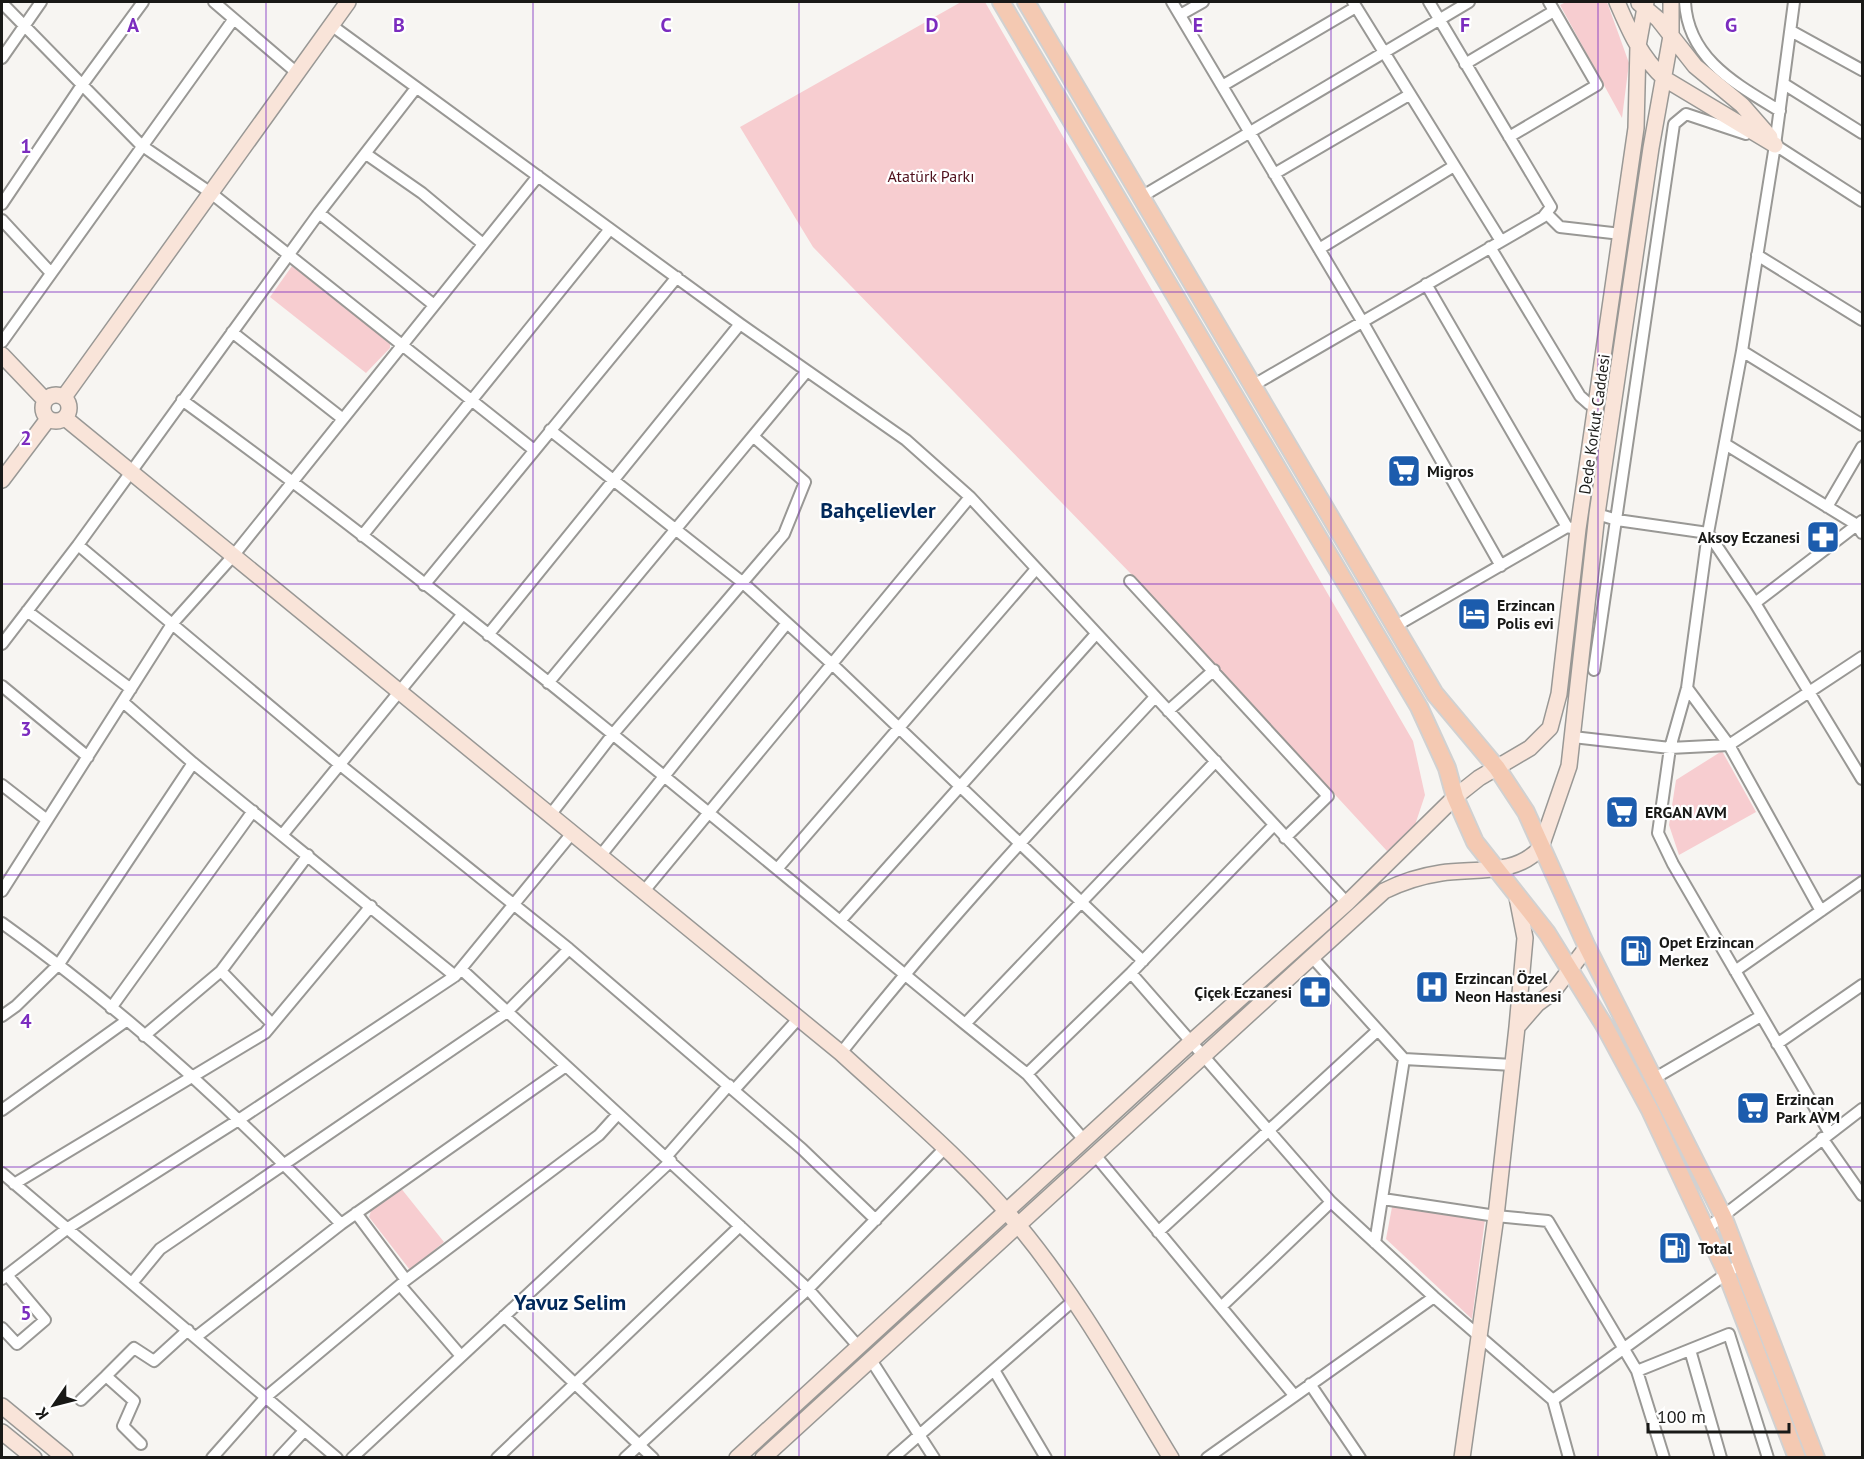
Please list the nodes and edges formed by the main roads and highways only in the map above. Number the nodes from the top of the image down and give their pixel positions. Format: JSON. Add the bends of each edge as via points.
{"nodes":[{"id":1,"x":348,"y":2,"type":"edge"},
{"id":2,"x":1026,"y":2,"type":"edge"},
{"id":3,"x":1617,"y":2,"type":"edge"},
{"id":4,"x":1671,"y":2,"type":"edge"},
{"id":5,"x":1643,"y":4,"type":"edge"},
{"id":6,"x":1004,"y":7,"type":"edge"},
{"id":7,"x":1671,"y":36,"type":"junction"},
{"id":8,"x":1638,"y":46,"type":"junction"},
{"id":9,"x":1665,"y":79,"type":"junction"},
{"id":10,"x":2,"y":355,"type":"edge"},
{"id":11,"x":64,"y":397,"type":"junction"},
{"id":12,"x":45,"y":400,"type":"junction"},
{"id":13,"x":65,"y":418,"type":"junction"},
{"id":14,"x":48,"y":419,"type":"junction"},
{"id":15,"x":3,"y":476,"type":"edge"},
{"id":16,"x":1497,"y":768,"type":"junction"},
{"id":17,"x":1455,"y":797,"type":"junction"},
{"id":18,"x":1541,"y":847,"type":"junction"},
{"id":19,"x":1496,"y":869,"type":"junction"},
{"id":20,"x":1517,"y":897,"type":"junction"},
{"id":21,"x":1587,"y":947,"type":"junction"},
{"id":22,"x":1571,"y":970,"type":"junction"},
{"id":23,"x":1517,"y":1027,"type":"junction"},
{"id":24,"x":1006,"y":1211,"type":"junction"},
{"id":25,"x":1019,"y":1226,"type":"junction"},
{"id":26,"x":2,"y":1406,"type":"edge"},
{"id":27,"x":2,"y":1431,"type":"edge"},
{"id":28,"x":31,"y":1457,"type":"edge"},
{"id":29,"x":65,"y":1458,"type":"edge"},
{"id":30,"x":737,"y":1458,"type":"edge"},
{"id":31,"x":763,"y":1458,"type":"edge"},
{"id":32,"x":1171,"y":1458,"type":"edge"},
{"id":33,"x":1462,"y":1458,"type":"edge"},
{"id":34,"x":1797,"y":1458,"type":"edge"},
{"id":35,"x":1816,"y":1458,"type":"edge"}],
"edges":[{"from":1,"to":11,"type":"main road"},
{"from":2,"to":16,"type":"main road","via":[[1435,694]]},
{"from":3,"to":8,"type":"main road"},
{"from":4,"to":7,"type":"main road","name":"Dede Korkut Caddesi"},
{"from":5,"to":7,"type":"main road"},
{"from":5,"to":8,"type":"main road","name":"Dede Korkut Caddesi"},
{"from":6,"to":17,"type":"main road","via":[[1419,707],[1447,768]]},
{"from":7,"to":9,"type":"main road","name":"Dede Korkut Caddesi"},
{"from":7,"to":9,"type":"main road","via":[[1704,75],[1755,117],[1775,145]]},
{"from":8,"to":9,"type":"main road","via":[[1645,60]]},
{"from":8,"to":16,"type":"main road","name":"Dede Korkut Caddesi","via":[[1636,128],[1597,405],[1573,528],[1559,694],[1550,728],[1530,748]]},
{"from":9,"to":18,"type":"main road","name":"Dede Korkut Caddesi","via":[[1651,148],[1597,514],[1569,766]]},
{"from":10,"to":12,"type":"main road"},
{"from":11,"to":12,"type":"main road","via":[[56,394]]},
{"from":11,"to":13,"type":"main road","via":[[70,407]]},
{"from":12,"to":14,"type":"main road","via":[[43,412]]},
{"from":13,"to":14,"type":"main road"},
{"from":13,"to":24,"type":"main road","via":[[841,1053],[945,1148]]},
{"from":14,"to":15,"type":"main road"},
{"from":16,"to":17,"type":"main road","name":"Dede Korkut Caddesi"},
{"from":16,"to":18,"type":"main road","via":[[1526,812]]},
{"from":17,"to":19,"type":"main road","via":[[1475,842]]},
{"from":17,"to":24,"type":"main road","name":"Dede Korkut Caddesi","via":[[1347,903]]},
{"from":18,"to":19,"type":"main road","via":[[1532,858]]},
{"from":18,"to":21,"type":"main road"},
{"from":19,"to":20,"type":"main road"},
{"from":19,"to":25,"type":"main road","via":[[1441,873],[1407,880],[1384,891]]},
{"from":20,"to":22,"type":"main road"},
{"from":20,"to":23,"type":"main road","via":[[1525,938]]},
{"from":21,"to":22,"type":"main road"},
{"from":21,"to":35,"type":"main road","via":[[1723,1216]]},
{"from":22,"to":23,"type":"main road"},
{"from":22,"to":34,"type":"main road","via":[[1650,1110],[1726,1272]]},
{"from":23,"to":33,"type":"main road","via":[[1496,1216]]},
{"from":24,"to":25,"type":"main road"},
{"from":24,"to":30,"type":"main road","name":"Dede Korkut Caddesi"},
{"from":25,"to":31,"type":"main road"},
{"from":25,"to":32,"type":"main road","via":[[1074,1300]]},
{"from":26,"to":29,"type":"main road"},
{"from":27,"to":28,"type":"main road"}]}
